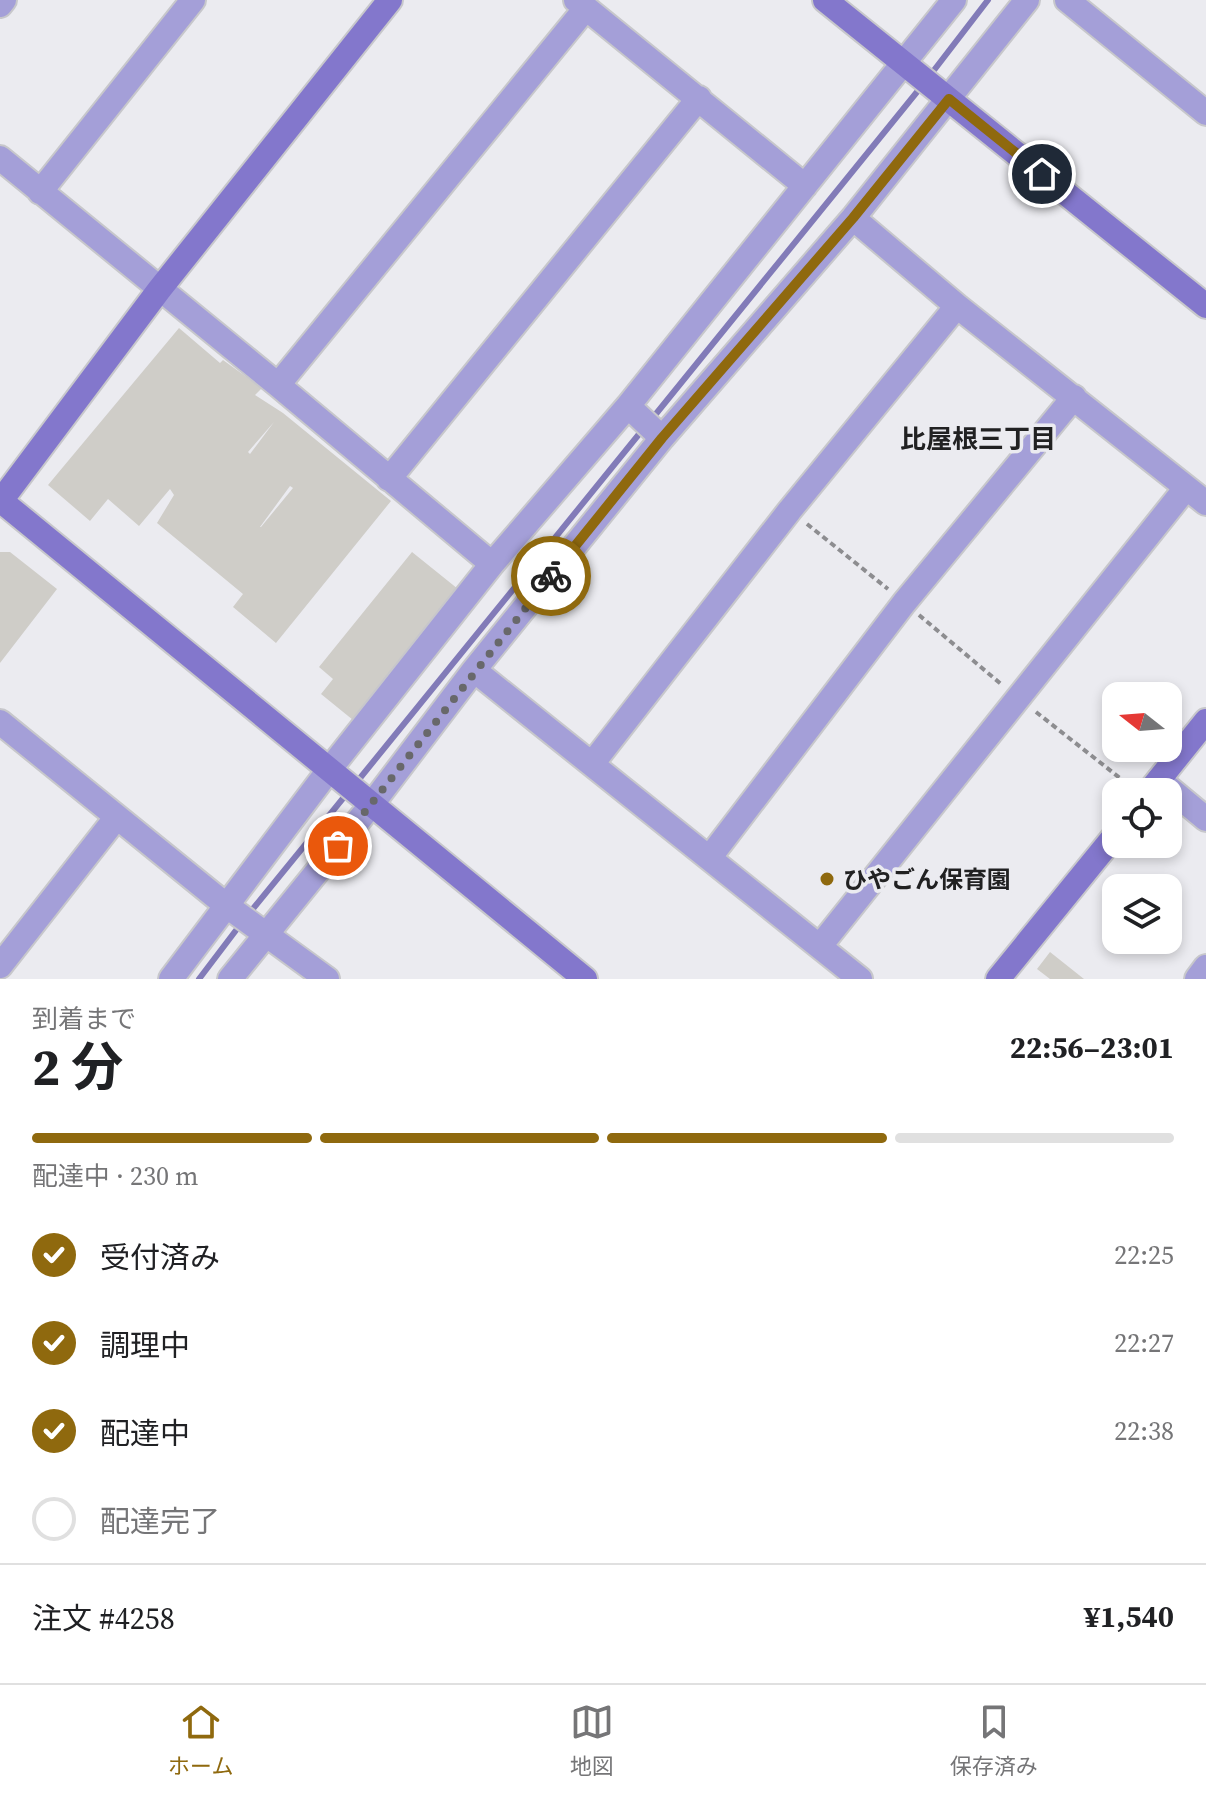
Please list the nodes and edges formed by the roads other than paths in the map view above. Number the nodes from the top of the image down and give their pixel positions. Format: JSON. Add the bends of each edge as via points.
{"nodes":[{"id":1,"x":4,"y":0,"type":"edge"},
{"id":2,"x":193,"y":0,"type":"edge"},
{"id":3,"x":390,"y":0,"type":"edge"},
{"id":4,"x":825,"y":0,"type":"edge"},
{"id":5,"x":954,"y":0,"type":"edge"},
{"id":6,"x":1027,"y":0,"type":"edge"},
{"id":7,"x":1067,"y":0,"type":"edge"},
{"id":8,"x":581,"y":4,"type":"edge"},
{"id":9,"x":0,"y":5,"type":"edge"},
{"id":10,"x":908,"y":68,"type":"junction"},
{"id":11,"x":943,"y":94,"type":"junction"},
{"id":12,"x":699,"y":98,"type":"junction"},
{"id":13,"x":1206,"y":113,"type":"edge"},
{"id":14,"x":0,"y":158,"type":"edge"},
{"id":15,"x":805,"y":186,"type":"junction"},
{"id":16,"x":40,"y":192,"type":"junction"},
{"id":17,"x":853,"y":218,"type":"junction"},
{"id":18,"x":159,"y":290,"type":"junction"},
{"id":19,"x":957,"y":306,"type":"junction"},
{"id":20,"x":1206,"y":306,"type":"edge"},
{"id":21,"x":278,"y":385,"type":"junction"},
{"id":22,"x":1074,"y":397,"type":"junction"},
{"id":23,"x":628,"y":406,"type":"junction"},
{"id":24,"x":662,"y":438,"type":"junction"},
{"id":25,"x":389,"y":479,"type":"junction"},
{"id":26,"x":1186,"y":488,"type":"junction"},
{"id":27,"x":0,"y":501,"type":"edge"},
{"id":28,"x":1206,"y":503,"type":"edge"},
{"id":29,"x":492,"y":564,"type":"junction"},
{"id":30,"x":474,"y":670,"type":"junction"},
{"id":31,"x":1206,"y":721,"type":"edge"},
{"id":32,"x":2,"y":729,"type":"edge"},
{"id":33,"x":592,"y":764,"type":"junction"},
{"id":34,"x":334,"y":774,"type":"junction"},
{"id":35,"x":1160,"y":778,"type":"edge"},
{"id":36,"x":369,"y":802,"type":"junction"},
{"id":37,"x":1182,"y":804,"type":"edge"},
{"id":38,"x":116,"y":818,"type":"junction"},
{"id":39,"x":1206,"y":819,"type":"edge"},
{"id":40,"x":1102,"y":851,"type":"edge"},
{"id":41,"x":710,"y":857,"type":"junction"},
{"id":42,"x":230,"y":908,"type":"junction"},
{"id":43,"x":265,"y":934,"type":"junction"},
{"id":44,"x":820,"y":946,"type":"junction"},
{"id":45,"x":0,"y":966,"type":"edge"},
{"id":46,"x":1206,"y":967,"type":"edge"},
{"id":47,"x":171,"y":979,"type":"edge"},
{"id":48,"x":230,"y":979,"type":"edge"},
{"id":49,"x":327,"y":979,"type":"edge"},
{"id":50,"x":585,"y":979,"type":"edge"},
{"id":51,"x":860,"y":979,"type":"edge"},
{"id":52,"x":998,"y":979,"type":"edge"},
{"id":53,"x":1197,"y":979,"type":"edge"}],
"edges":[{"from":1,"to":9,"type":"street"},
{"from":2,"to":16,"type":"street"},
{"from":3,"to":18,"type":"street"},
{"from":4,"to":10,"type":"street"},
{"from":5,"to":10,"type":"street"},
{"from":6,"to":11,"type":"street"},
{"from":7,"to":13,"type":"street"},
{"from":8,"to":12,"type":"street"},
{"from":8,"to":21,"type":"street"},
{"from":10,"to":11,"type":"street"},
{"from":10,"to":15,"type":"street"},
{"from":11,"to":17,"type":"street"},
{"from":11,"to":20,"type":"street"},
{"from":12,"to":15,"type":"street"},
{"from":12,"to":25,"type":"street"},
{"from":14,"to":16,"type":"street"},
{"from":15,"to":23,"type":"street"},
{"from":16,"to":18,"type":"street"},
{"from":17,"to":19,"type":"street"},
{"from":17,"to":24,"type":"street"},
{"from":18,"to":21,"type":"street"},
{"from":18,"to":27,"type":"street"},
{"from":19,"to":22,"type":"street"},
{"from":19,"to":33,"type":"street"},
{"from":21,"to":25,"type":"street"},
{"from":22,"to":26,"type":"street"},
{"from":22,"to":41,"type":"street","via":[[904,603]]},
{"from":23,"to":24,"type":"street"},
{"from":23,"to":29,"type":"street"},
{"from":24,"to":30,"type":"street"},
{"from":25,"to":29,"type":"street"},
{"from":26,"to":28,"type":"street"},
{"from":26,"to":44,"type":"street"},
{"from":27,"to":34,"type":"street"},
{"from":29,"to":34,"type":"street"},
{"from":30,"to":33,"type":"street"},
{"from":30,"to":36,"type":"street"},
{"from":31,"to":35,"type":"street"},
{"from":32,"to":38,"type":"street"},
{"from":33,"to":41,"type":"street"},
{"from":34,"to":36,"type":"street"},
{"from":34,"to":42,"type":"street"},
{"from":36,"to":43,"type":"street"},
{"from":36,"to":50,"type":"street"},
{"from":37,"to":39,"type":"street"},
{"from":38,"to":42,"type":"street"},
{"from":38,"to":45,"type":"street"},
{"from":40,"to":52,"type":"street"},
{"from":41,"to":44,"type":"street"},
{"from":42,"to":43,"type":"street"},
{"from":42,"to":47,"type":"street"},
{"from":43,"to":48,"type":"street"},
{"from":43,"to":49,"type":"street"},
{"from":44,"to":51,"type":"street"},
{"from":46,"to":53,"type":"street"}]}
